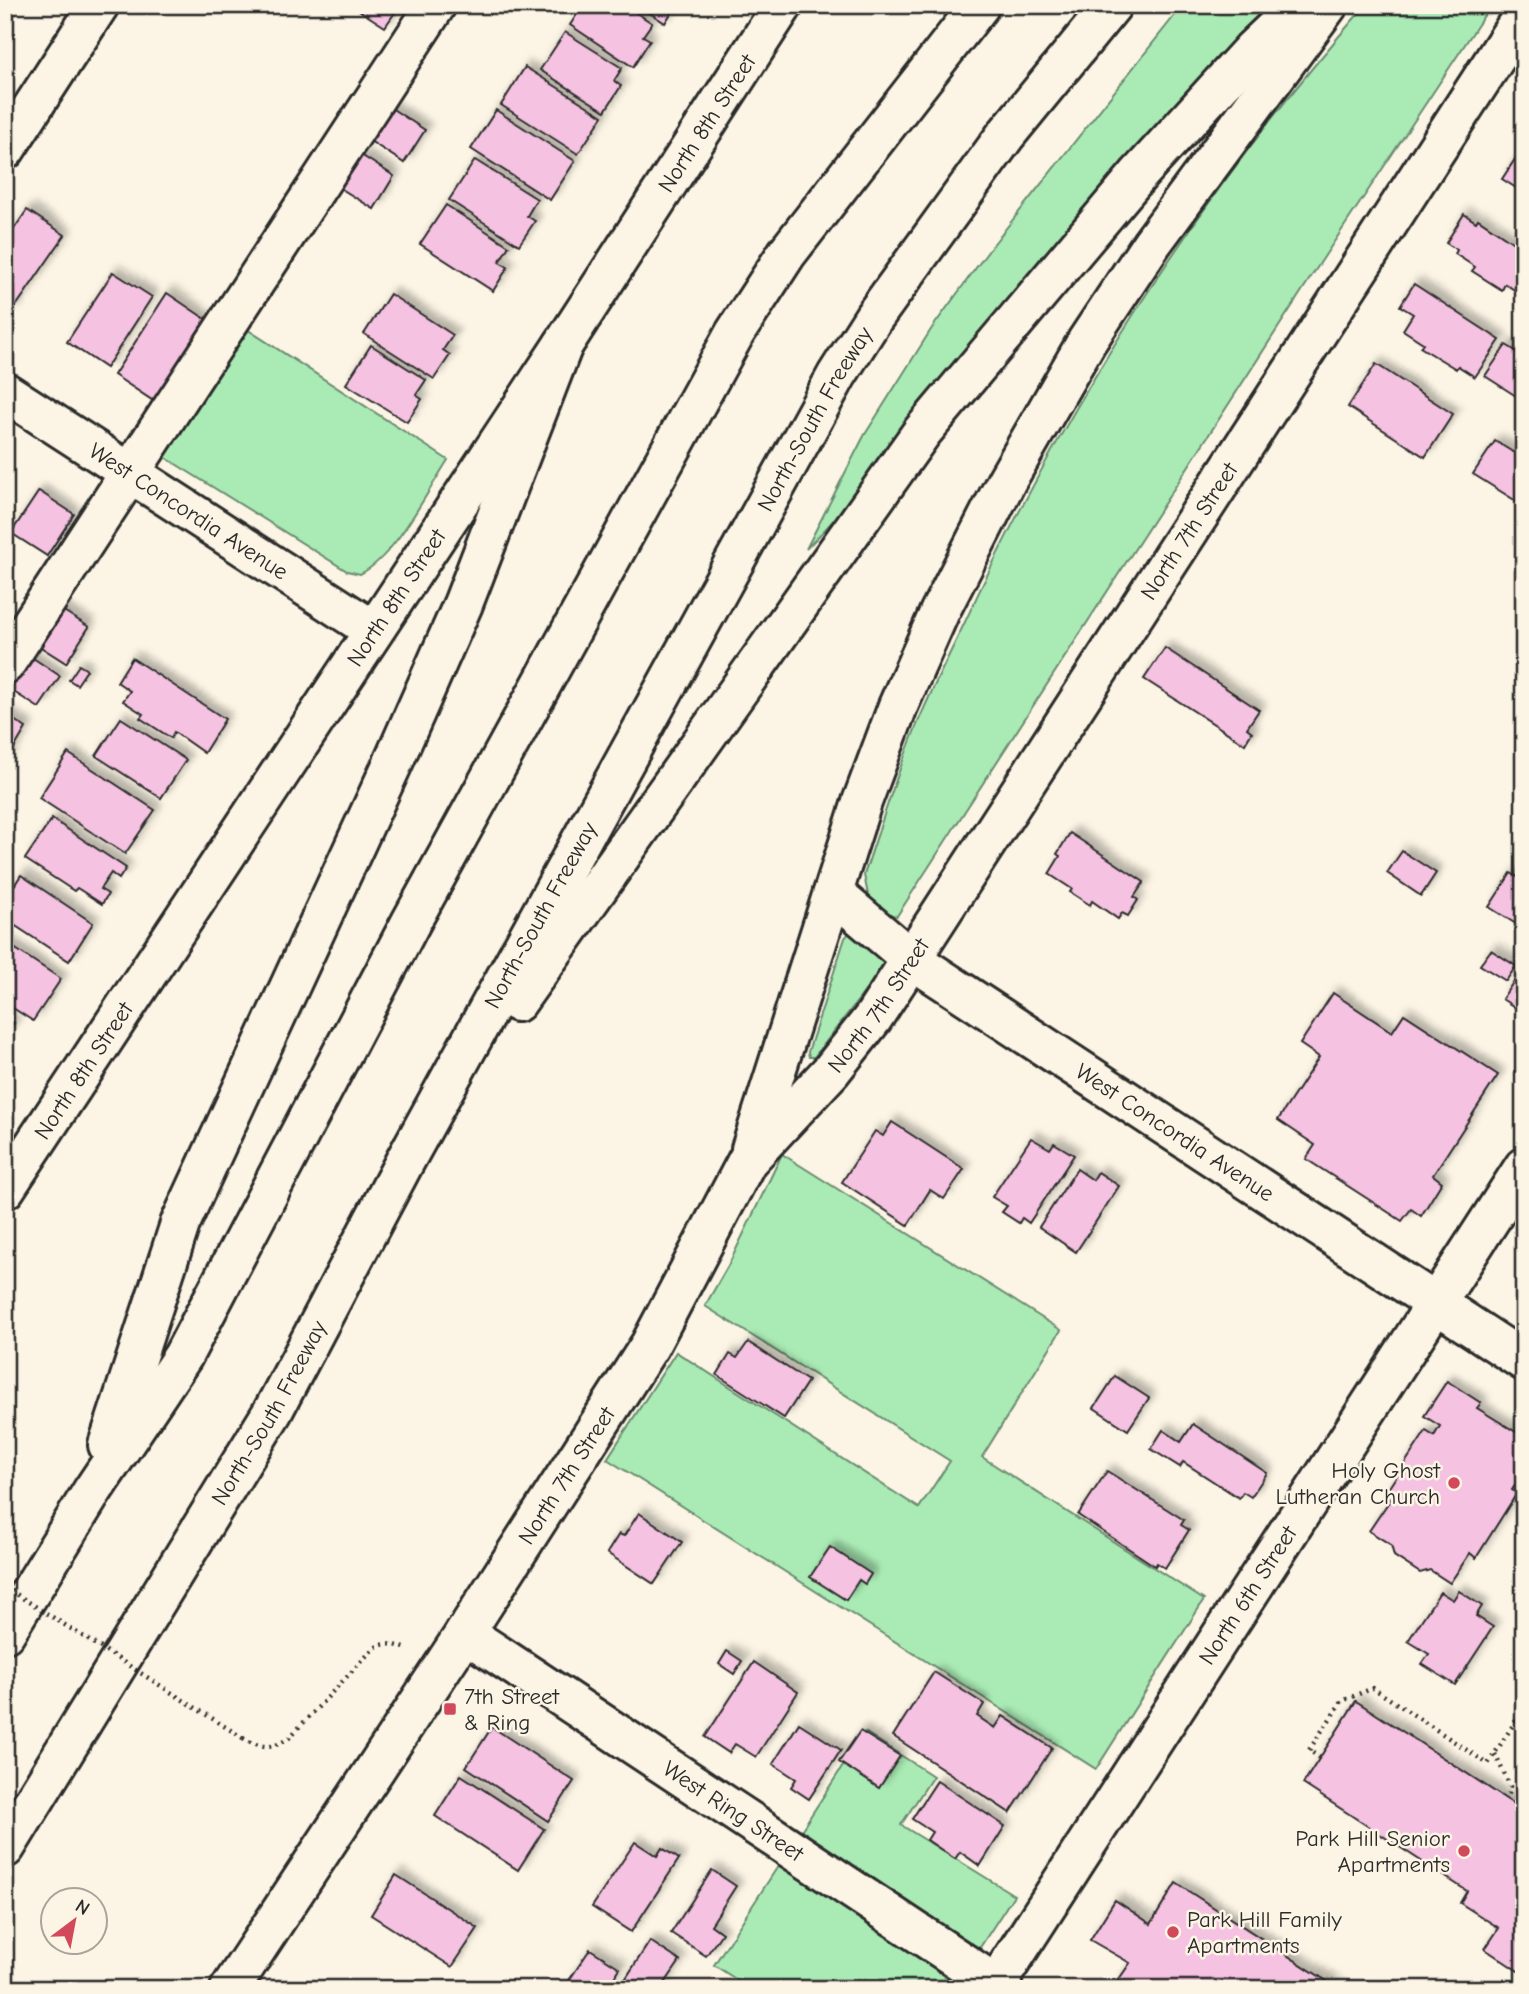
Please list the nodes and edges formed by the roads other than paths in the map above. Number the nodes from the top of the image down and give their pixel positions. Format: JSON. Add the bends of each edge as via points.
{"nodes":[{"id":1,"x":99,"y":5,"type":"edge"},
{"id":2,"x":436,"y":5,"type":"edge"},
{"id":3,"x":783,"y":5,"type":"edge"},
{"id":4,"x":980,"y":5,"type":"edge"},
{"id":5,"x":1112,"y":5,"type":"edge"},
{"id":6,"x":1299,"y":5,"type":"edge"},
{"id":7,"x":1328,"y":5,"type":"edge"},
{"id":8,"x":1524,"y":14,"type":"edge"},
{"id":9,"x":5,"y":150,"type":"edge"},
{"id":10,"x":563,"y":345,"type":"junction"},
{"id":11,"x":5,"y":392,"type":"edge"},
{"id":12,"x":130,"y":473,"type":"junction"},
{"id":13,"x":373,"y":630,"type":"junction"},
{"id":14,"x":5,"y":664,"type":"edge"},
{"id":15,"x":833,"y":893,"type":"junction"},
{"id":16,"x":911,"y":959,"type":"junction"},
{"id":17,"x":405,"y":1161,"type":"junction"},
{"id":18,"x":747,"y":1161,"type":"junction"},
{"id":19,"x":1524,"y":1167,"type":"edge"},
{"id":20,"x":5,"y":1189,"type":"edge"},
{"id":21,"x":1436,"y":1304,"type":"junction"},
{"id":22,"x":1524,"y":1361,"type":"edge"},
{"id":23,"x":93,"y":1490,"type":"junction"},
{"id":24,"x":5,"y":1633,"type":"edge"},
{"id":25,"x":465,"y":1633,"type":"junction"},
{"id":26,"x":5,"y":1848,"type":"edge"},
{"id":27,"x":997,"y":1987,"type":"edge"},
{"id":28,"x":230,"y":1989,"type":"edge"}],
"edges":[{"from":1,"to":9,"type":"main road"},
{"from":2,"to":12,"type":"main road"},
{"from":3,"to":10,"type":"main road","name":"North 8th Street"},
{"from":4,"to":23,"type":"main road","via":[[787,253],[735,333],[411,922],[183,1356]]},
{"from":5,"to":17,"type":"main road","name":"North-South Freeway","via":[[1005,136],[881,306],[837,375]]},
{"from":6,"to":17,"type":"main road","via":[[1139,174],[922,432]]},
{"from":7,"to":15,"type":"main road","via":[[1152,243],[1087,341],[1007,480],[898,706]]},
{"from":8,"to":16,"type":"main road","name":"North 7th Street"},
{"from":10,"to":13,"type":"main road","name":"North 8th Street"},
{"from":10,"to":23,"type":"main road","via":[[463,604],[180,1224]]},
{"from":11,"to":12,"type":"main road","name":"West Concordia Avenue"},
{"from":12,"to":13,"type":"main road","name":"West Concordia Avenue"},
{"from":12,"to":14,"type":"main road"},
{"from":13,"to":20,"type":"main road","name":"North 8th Street"},
{"from":15,"to":16,"type":"main road","name":"West Concordia Avenue"},
{"from":15,"to":18,"type":"main road"},
{"from":16,"to":18,"type":"main road","name":"North 7th Street","via":[[840,1060]]},
{"from":16,"to":21,"type":"main road","name":"West Concordia Avenue"},
{"from":17,"to":26,"type":"main road","name":"North-South Freeway","via":[[274,1412]]},
{"from":18,"to":25,"type":"main road","name":"North 7th Street","via":[[650,1345]]},
{"from":19,"to":21,"type":"main road","name":"North 6th Street"},
{"from":21,"to":22,"type":"main road","name":"West Concordia Avenue"},
{"from":21,"to":27,"type":"main road","name":"North 6th Street"},
{"from":23,"to":24,"type":"main road"},
{"from":25,"to":27,"type":"main road","name":"West Ring Street"},
{"from":25,"to":28,"type":"main road","name":"North 7th Street"}]}
